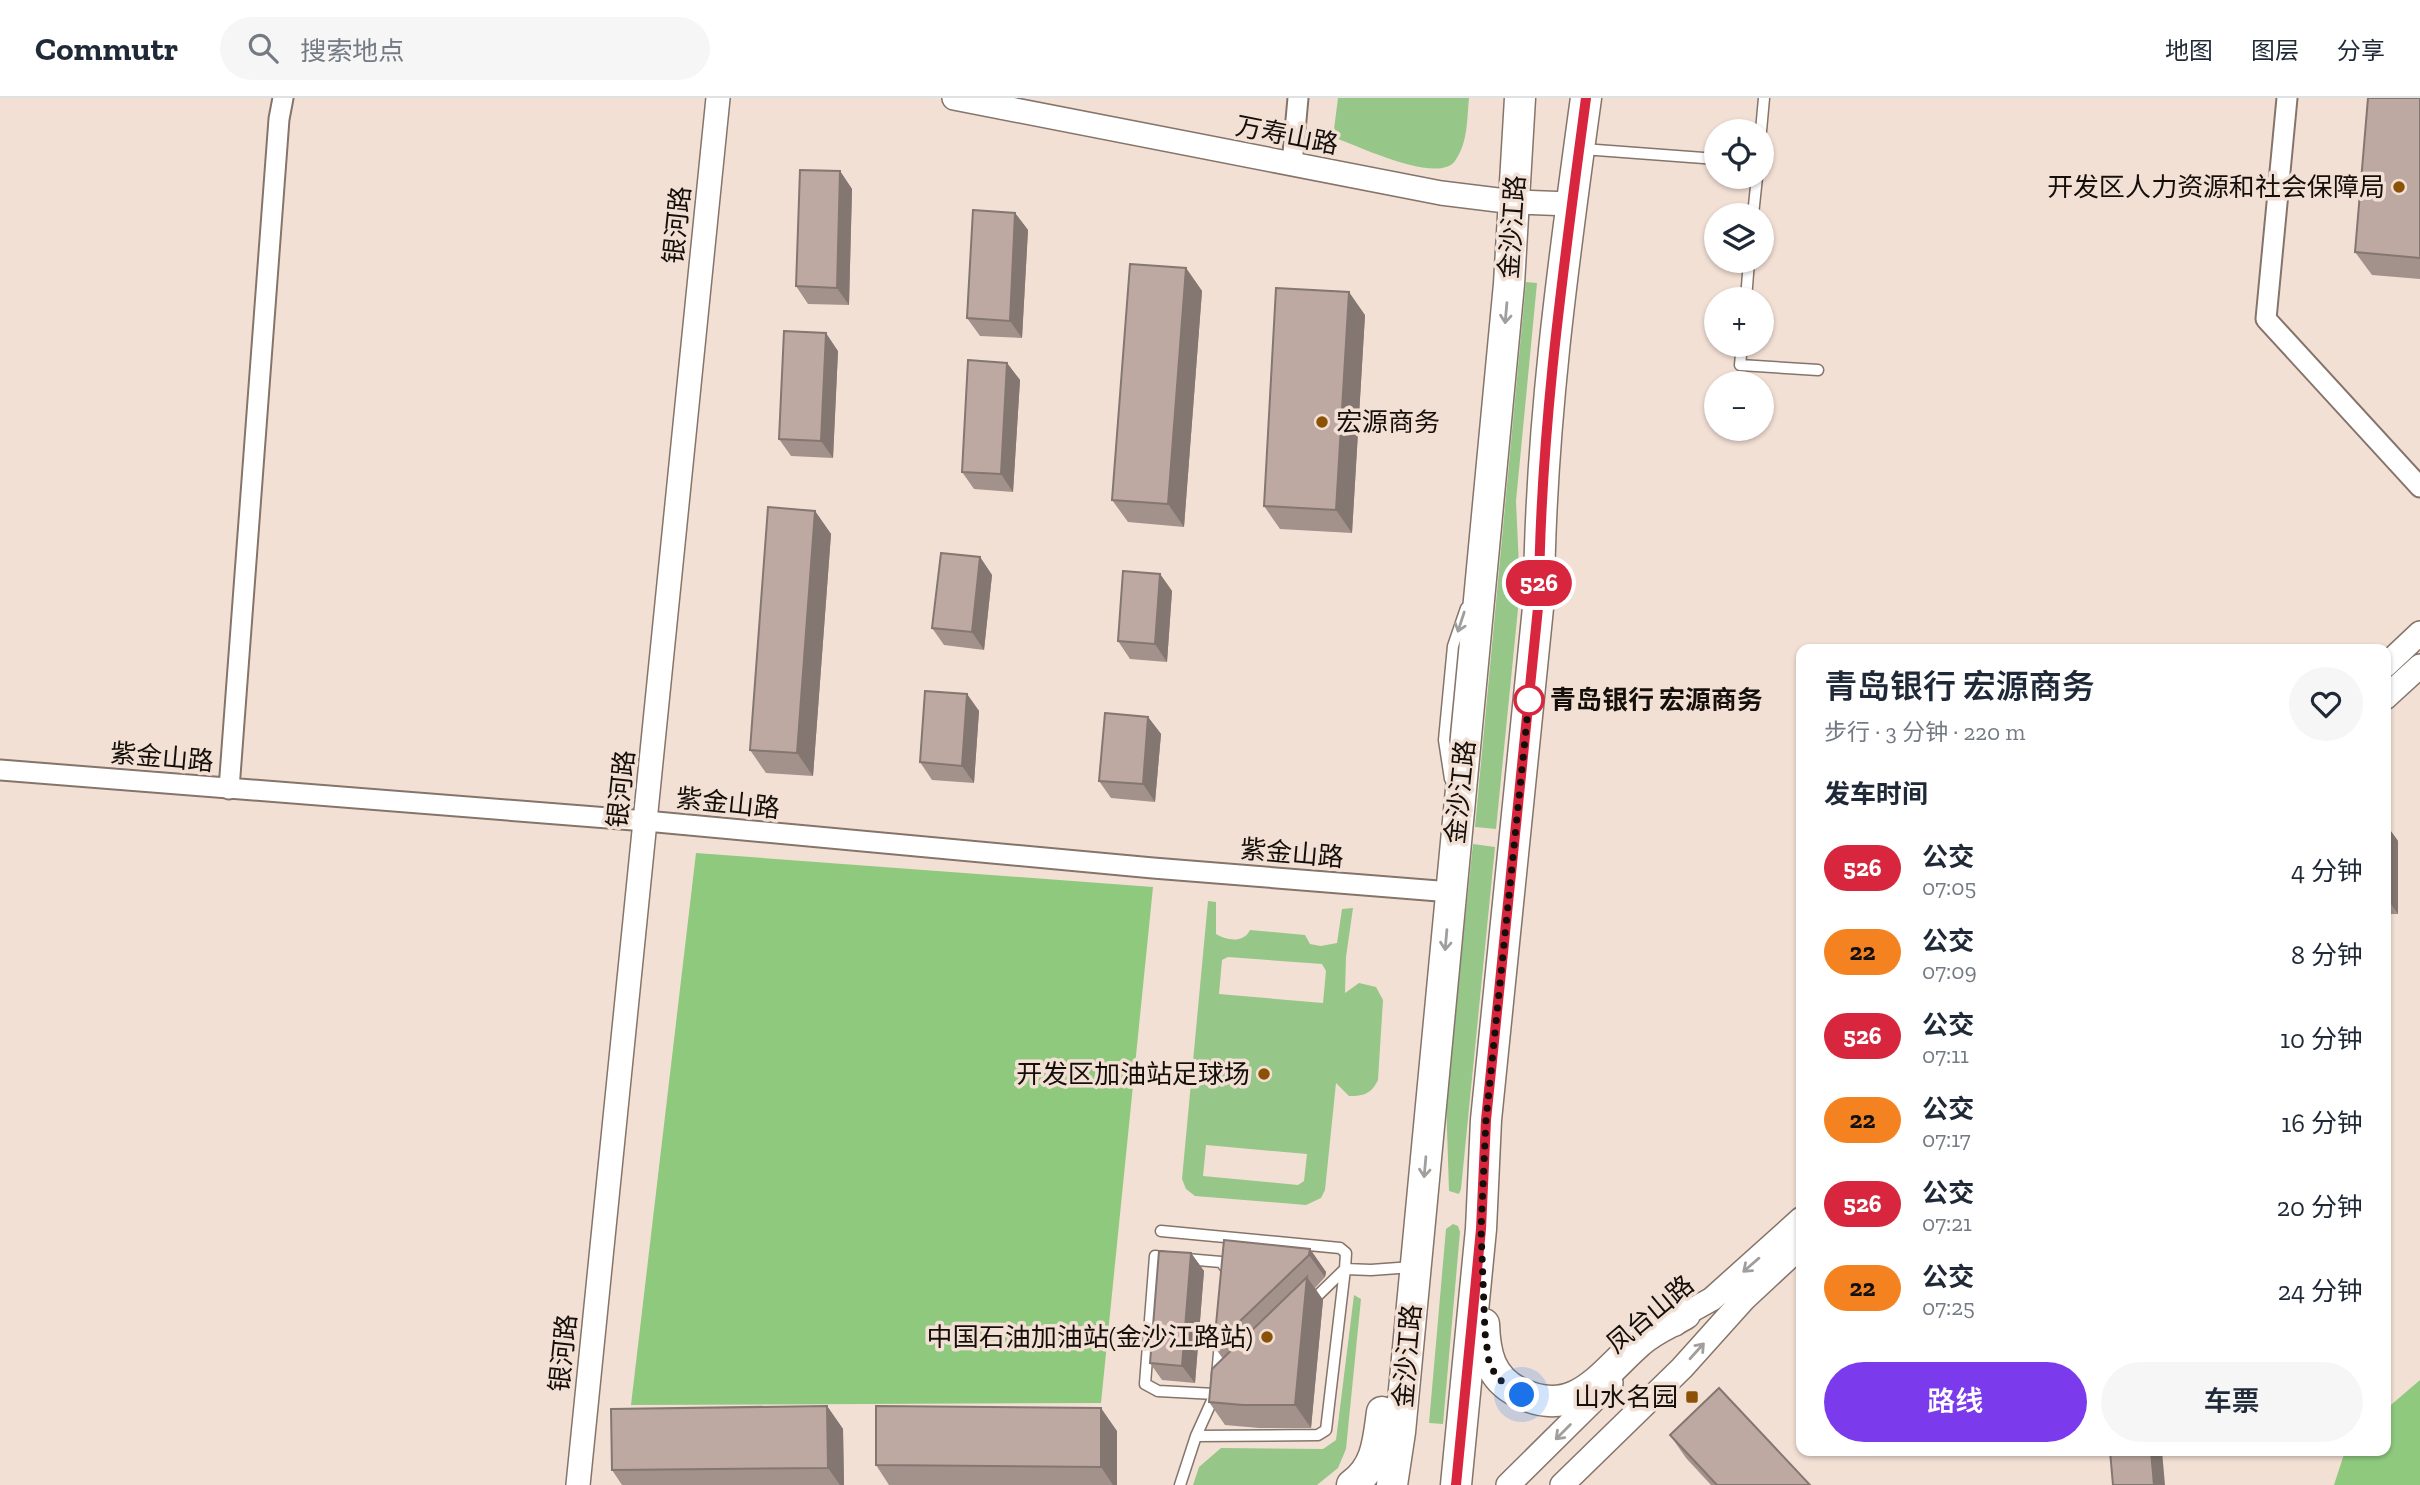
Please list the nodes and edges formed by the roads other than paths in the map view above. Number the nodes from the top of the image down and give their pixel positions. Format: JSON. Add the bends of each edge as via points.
{"nodes":[{"id":1,"x":283,"y":98,"type":"edge"},
{"id":2,"x":718,"y":98,"type":"edge"},
{"id":3,"x":954,"y":98,"type":"edge"},
{"id":4,"x":1298,"y":98,"type":"edge"},
{"id":5,"x":1520,"y":98,"type":"edge"},
{"id":6,"x":1586,"y":98,"type":"edge"},
{"id":7,"x":1764,"y":98,"type":"edge"},
{"id":8,"x":2287,"y":98,"type":"edge"},
{"id":9,"x":1762,"y":119,"type":"edge"},
{"id":10,"x":1578,"y":149,"type":"junction"},
{"id":11,"x":1704,"y":158,"type":"edge"},
{"id":12,"x":1292,"y":164,"type":"junction"},
{"id":13,"x":1514,"y":202,"type":"junction"},
{"id":14,"x":1571,"y":204,"type":"junction"},
{"id":15,"x":1741,"y":357,"type":"edge"},
{"id":16,"x":1818,"y":370,"type":"dead end"},
{"id":17,"x":2420,"y":487,"type":"edge"},
{"id":18,"x":2420,"y":633,"type":"edge"},
{"id":19,"x":2391,"y":660,"type":"edge"},
{"id":20,"x":2420,"y":666,"type":"edge"},
{"id":21,"x":2391,"y":693,"type":"edge"},
{"id":22,"x":0,"y":770,"type":"edge"},
{"id":23,"x":229,"y":789,"type":"junction"},
{"id":24,"x":646,"y":821,"type":"junction"},
{"id":25,"x":1451,"y":892,"type":"junction"},
{"id":26,"x":1796,"y":1223,"type":"edge"},
{"id":27,"x":1481,"y":1229,"type":"junction"},
{"id":28,"x":1161,"y":1231,"type":"dead end"},
{"id":29,"x":1796,"y":1251,"type":"edge"},
{"id":30,"x":1416,"y":1266,"type":"junction"},
{"id":31,"x":1345,"y":1269,"type":"junction"},
{"id":32,"x":1227,"y":1283,"type":"edge"},
{"id":33,"x":1305,"y":1307,"type":"edge"},
{"id":34,"x":1685,"y":1314,"type":"junction"},
{"id":35,"x":1222,"y":1324,"type":"edge"},
{"id":36,"x":1225,"y":1384,"type":"edge"},
{"id":37,"x":1215,"y":1394,"type":"junction"},
{"id":38,"x":1196,"y":1436,"type":"junction"},
{"id":39,"x":578,"y":1485,"type":"edge"},
{"id":40,"x":1180,"y":1485,"type":"edge"},
{"id":41,"x":1352,"y":1485,"type":"edge"},
{"id":42,"x":1392,"y":1485,"type":"edge"},
{"id":43,"x":1457,"y":1485,"type":"edge"},
{"id":44,"x":1508,"y":1485,"type":"edge"},
{"id":45,"x":1562,"y":1485,"type":"edge"}],
"edges":[{"from":1,"to":23,"type":"street"},
{"from":2,"to":24,"type":"street","name":"银河路"},
{"from":3,"to":12,"type":"street","name":"万寿山路"},
{"from":4,"to":12,"type":"street"},
{"from":5,"to":13,"type":"main road","name":"金沙江路"},
{"from":6,"to":10,"type":"main road","name":"金沙江路"},
{"from":7,"to":9,"type":"lane"},
{"from":8,"to":17,"type":"street","via":[[2266,319]]},
{"from":10,"to":11,"type":"lane"},
{"from":10,"to":14,"type":"main road","name":"金沙江路"},
{"from":12,"to":13,"type":"street","name":"万寿山路"},
{"from":13,"to":14,"type":"street","name":"万寿山路"},
{"from":13,"to":25,"type":"main road","name":"金沙江路","one_way":true},
{"from":14,"to":27,"type":"main road","name":"金沙江路","via":[[1539,513],[1539,598],[1486,1120]]},
{"from":15,"to":16,"type":"lane","via":[[1740,365]]},
{"from":18,"to":19,"type":"street"},
{"from":20,"to":21,"type":"street"},
{"from":22,"to":23,"type":"street","name":"紫金山路"},
{"from":23,"to":24,"type":"street","name":"紫金山路"},
{"from":24,"to":25,"type":"street","name":"紫金山路"},
{"from":24,"to":39,"type":"street","name":"银河路"},
{"from":25,"to":30,"type":"main road","name":"金沙江路","one_way":true},
{"from":26,"to":34,"type":"street","name":"凤台山路","one_way":true,"via":[[1712,1299]]},
{"from":27,"to":34,"type":"main road","via":[[1489,1362],[1497,1378],[1531,1399],[1550,1403],[1583,1393],[1641,1339]]},
{"from":27,"to":43,"type":"main road","name":"金沙江路"},
{"from":28,"to":31,"type":"lane","via":[[1340,1248],[1346,1253]]},
{"from":45,"to":29,"type":"street","name":"凤台山路","one_way":true},
{"from":30,"to":31,"type":"lane"},
{"from":30,"to":41,"type":"main road","via":[[1391,1340],[1378,1448],[1370,1468]]},
{"from":30,"to":42,"type":"main road","name":"金沙江路"},
{"from":31,"to":33,"type":"lane"},
{"from":31,"to":38,"type":"lane","via":[[1326,1430],[1318,1435]]},
{"from":32,"to":37,"type":"lane","via":[[1228,1269],[1221,1262],[1155,1256],[1145,1384],[1158,1391]]},
{"from":34,"to":44,"type":"street","name":"凤台山路","one_way":true},
{"from":35,"to":37,"type":"lane"},
{"from":36,"to":37,"type":"lane"},
{"from":37,"to":38,"type":"lane"},
{"from":38,"to":40,"type":"lane"}]}
